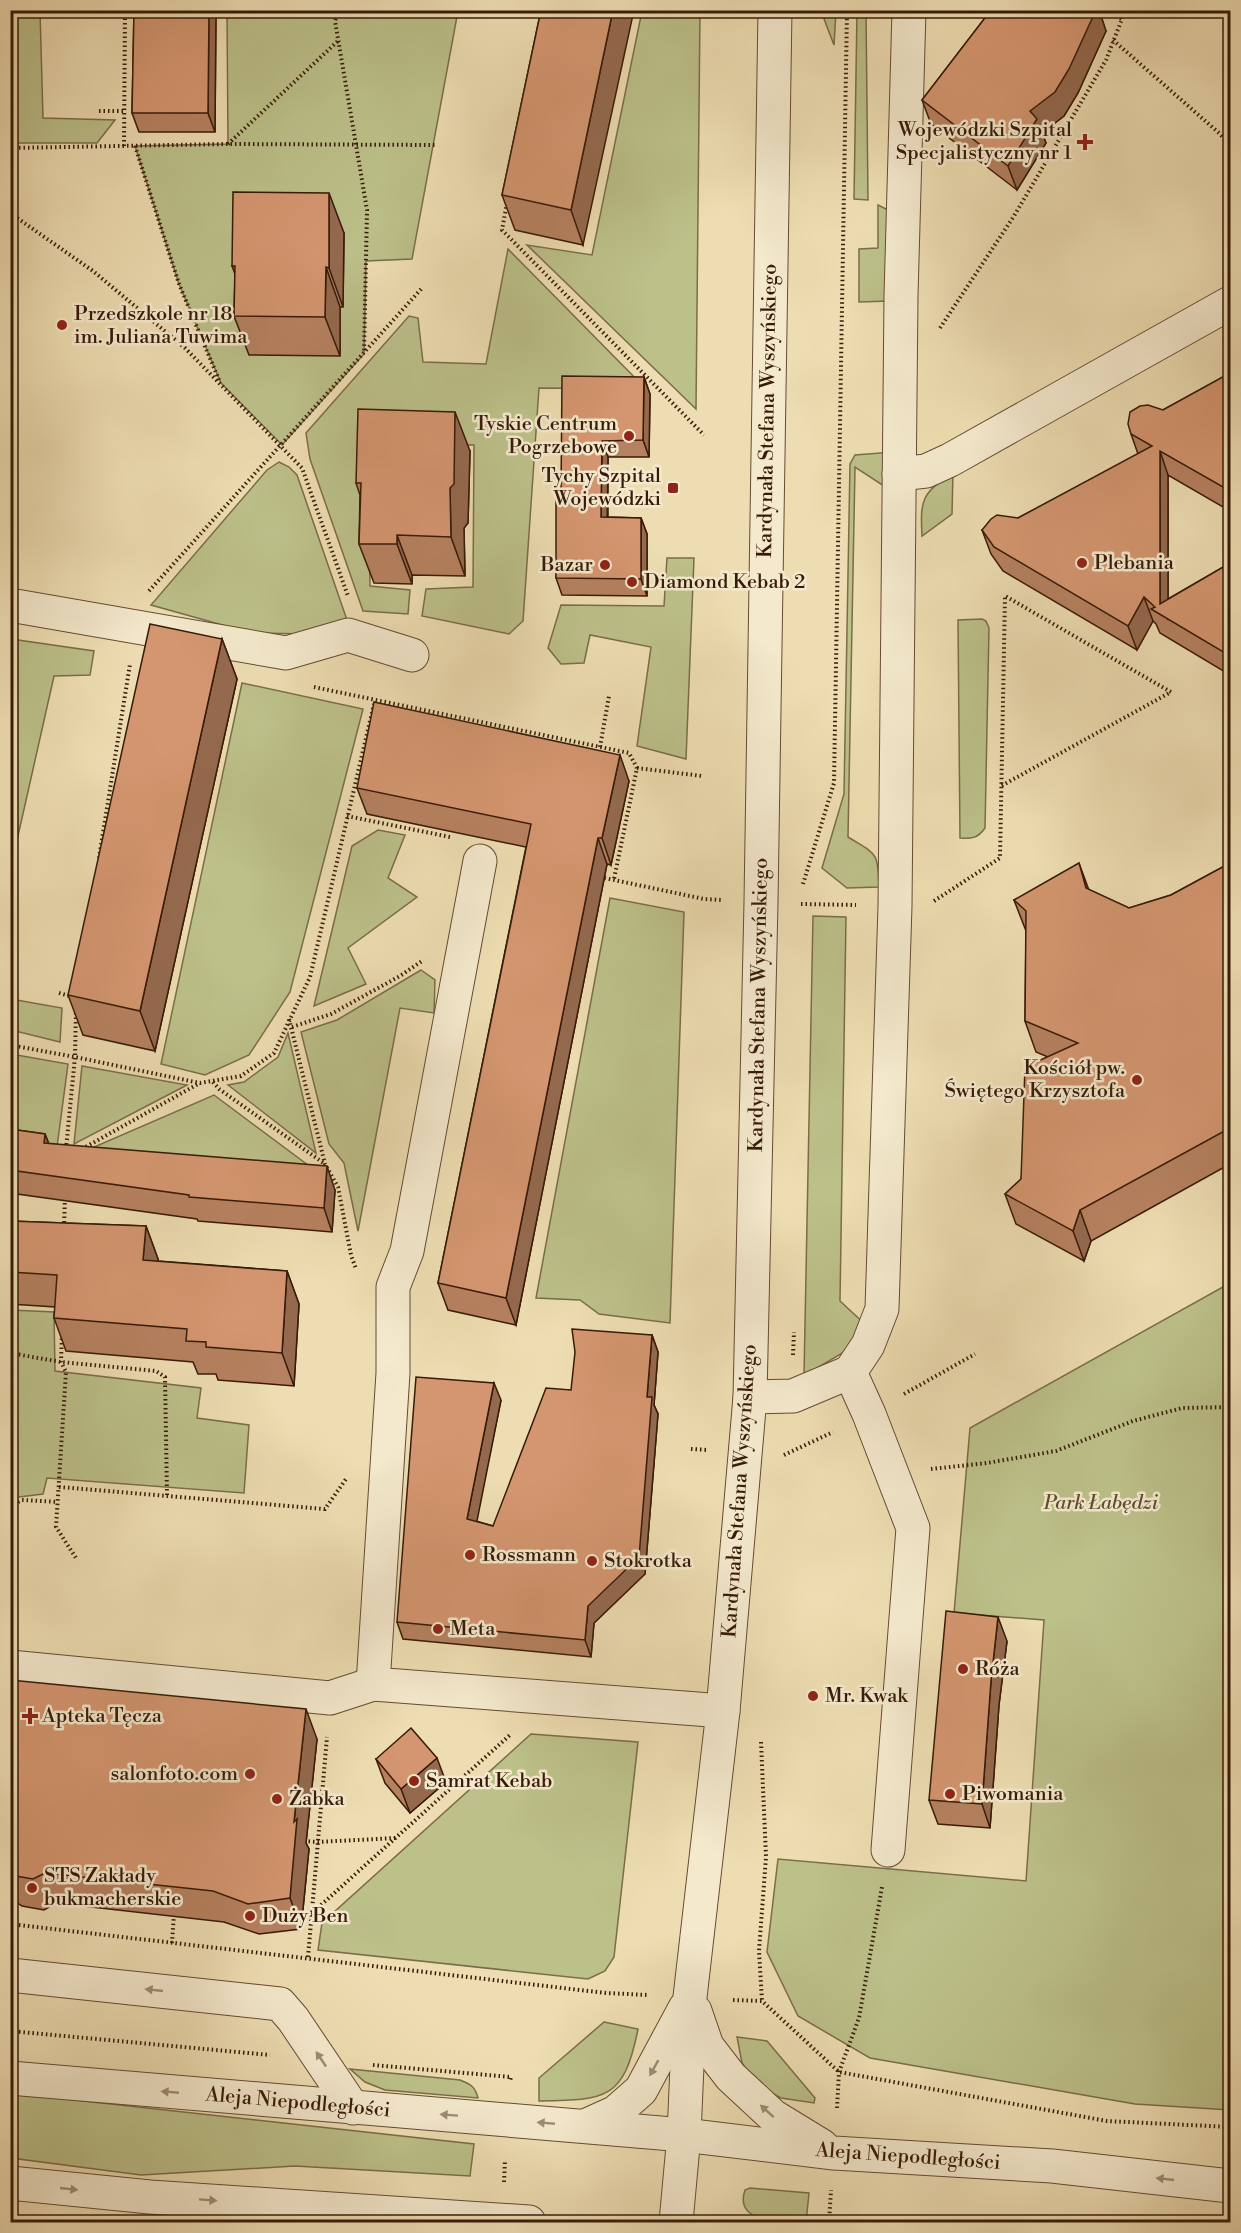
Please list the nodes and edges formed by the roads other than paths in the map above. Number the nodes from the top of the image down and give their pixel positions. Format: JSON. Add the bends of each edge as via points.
{"nodes":[{"id":1,"x":775,"y":10,"type":"edge"},
{"id":2,"x":909,"y":10,"type":"edge"},
{"id":3,"x":1230,"y":303,"type":"edge"},
{"id":4,"x":899,"y":474,"type":"junction"},
{"id":5,"x":10,"y":604,"type":"edge"},
{"id":6,"x":412,"y":655,"type":"dead end"},
{"id":7,"x":480,"y":861,"type":"dead end"},
{"id":8,"x":850,"y":1372,"type":"junction"},
{"id":9,"x":750,"y":1397,"type":"junction"},
{"id":10,"x":10,"y":1667,"type":"edge"},
{"id":11,"x":372,"y":1684,"type":"junction"},
{"id":12,"x":723,"y":1711,"type":"junction"},
{"id":13,"x":888,"y":1850,"type":"road end"},
{"id":14,"x":10,"y":1975,"type":"edge"},
{"id":15,"x":690,"y":1997,"type":"junction"},
{"id":16,"x":10,"y":2078,"type":"edge"},
{"id":17,"x":353,"y":2108,"type":"junction"},
{"id":18,"x":585,"y":2126,"type":"junction"},
{"id":19,"x":684,"y":2135,"type":"junction"},
{"id":20,"x":834,"y":2153,"type":"junction"},
{"id":21,"x":10,"y":2183,"type":"edge"},
{"id":22,"x":1230,"y":2186,"type":"edge"},
{"id":23,"x":513,"y":2222,"type":"edge"},
{"id":24,"x":676,"y":2223,"type":"edge"}],
"edges":[{"from":1,"to":9,"type":"street","name":"Kardynała Stefana Wyszyńskiego"},
{"from":2,"to":4,"type":"street"},
{"from":3,"to":4,"type":"street","via":[[950,460],[926,471]]},
{"from":4,"to":8,"type":"street","via":[[895,906],[882,1309],[868,1345]]},
{"from":5,"to":6,"type":"street","via":[[286,653],[348,635]]},
{"from":7,"to":11,"type":"street","via":[[407,1251],[393,1287],[393,1373]]},
{"from":8,"to":9,"type":"street","via":[[793,1396]]},
{"from":8,"to":13,"type":"street","via":[[913,1528]]},
{"from":9,"to":12,"type":"street","name":"Kardynała Stefana Wyszyńskiego"},
{"from":10,"to":11,"type":"street","via":[[330,1698]]},
{"from":11,"to":12,"type":"street"},
{"from":12,"to":15,"type":"street","name":"Kardynała Stefana Wyszyńskiego"},
{"from":17,"to":14,"type":"street","one_way":true,"via":[[280,2004]]},
{"from":15,"to":18,"type":"street","name":"Aleja Niepodległości","one_way":true,"via":[[641,2090],[616,2112]]},
{"from":15,"to":19,"type":"street","name":"Kardynała Stefana Wyszyńskiego"},
{"from":20,"to":15,"type":"street","name":"Kardynała Stefana Wyszyńskiego","one_way":true,"via":[[772,2116],[731,2077],[707,2046]]},
{"from":17,"to":16,"type":"street","name":"Aleja Niepodległości","one_way":true},
{"from":18,"to":17,"type":"street","name":"Aleja Niepodległości","one_way":true},
{"from":18,"to":19,"type":"street","name":"Aleja Niepodległości"},
{"from":19,"to":20,"type":"street","name":"Aleja Niepodległości"},
{"from":19,"to":24,"type":"street","name":"Kardynała Stefana Wyszyńskiego"},
{"from":22,"to":20,"type":"street","name":"Aleja Niepodległości","one_way":true,"via":[[1052,2166]]},
{"from":21,"to":23,"type":"street","one_way":true,"via":[[150,2197]]}]}
